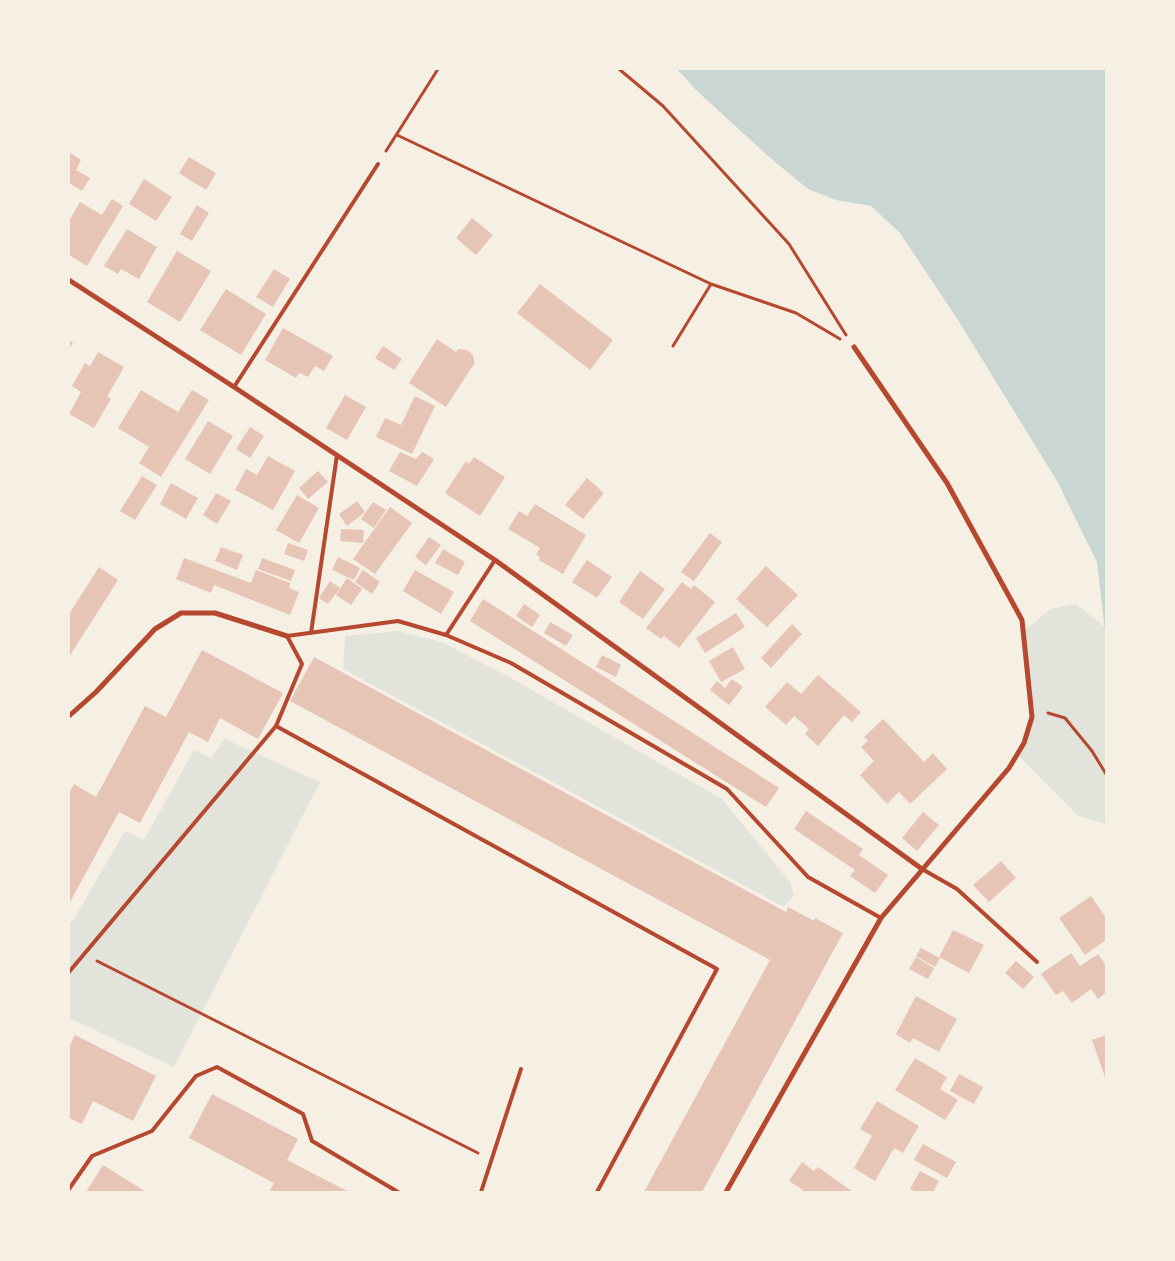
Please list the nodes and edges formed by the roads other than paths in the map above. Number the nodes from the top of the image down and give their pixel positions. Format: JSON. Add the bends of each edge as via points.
{"nodes":[{"id":1,"x":378,"y":164,"type":"road end"},
{"id":2,"x":69,"y":280,"type":"edge"},
{"id":3,"x":854,"y":347,"type":"road end"},
{"id":4,"x":234,"y":387,"type":"junction"},
{"id":5,"x":337,"y":455,"type":"junction"},
{"id":6,"x":495,"y":560,"type":"junction"},
{"id":7,"x":311,"y":633,"type":"junction"},
{"id":8,"x":446,"y":635,"type":"junction"},
{"id":9,"x":287,"y":636,"type":"junction"},
{"id":10,"x":69,"y":716,"type":"edge"},
{"id":11,"x":276,"y":726,"type":"junction"},
{"id":12,"x":922,"y":869,"type":"junction"},
{"id":13,"x":881,"y":918,"type":"junction"},
{"id":14,"x":1037,"y":962,"type":"dead end"},
{"id":15,"x":69,"y":972,"type":"edge"},
{"id":16,"x":521,"y":1069,"type":"dead end"},
{"id":17,"x":69,"y":1189,"type":"edge"},
{"id":18,"x":398,"y":1192,"type":"edge"},
{"id":19,"x":481,"y":1192,"type":"edge"},
{"id":20,"x":597,"y":1192,"type":"edge"},
{"id":21,"x":726,"y":1192,"type":"edge"}],
"edges":[{"from":1,"to":4,"type":"lane"},
{"from":2,"to":4,"type":"street"},
{"from":3,"to":12,"type":"street","via":[[948,483],[1022,620],[1032,717],[1024,743],[1009,768]]},
{"from":4,"to":5,"type":"street"},
{"from":5,"to":6,"type":"street"},
{"from":5,"to":7,"type":"lane"},
{"from":6,"to":8,"type":"lane"},
{"from":6,"to":12,"type":"street"},
{"from":7,"to":8,"type":"lane","via":[[398,621]]},
{"from":7,"to":9,"type":"lane"},
{"from":8,"to":13,"type":"lane","via":[[511,663],[727,789],[808,876]]},
{"from":9,"to":10,"type":"street","via":[[215,613],[181,613],[156,629]]},
{"from":9,"to":11,"type":"lane","via":[[302,664]]},
{"from":11,"to":15,"type":"lane"},
{"from":11,"to":20,"type":"lane","via":[[717,969]]},
{"from":12,"to":13,"type":"street"},
{"from":12,"to":14,"type":"lane","via":[[956,889]]},
{"from":13,"to":21,"type":"street"},
{"from":16,"to":19,"type":"lane"},
{"from":17,"to":18,"type":"lane","via":[[92,1156],[152,1131],[196,1076],[217,1068],[304,1114],[312,1141]]}]}
